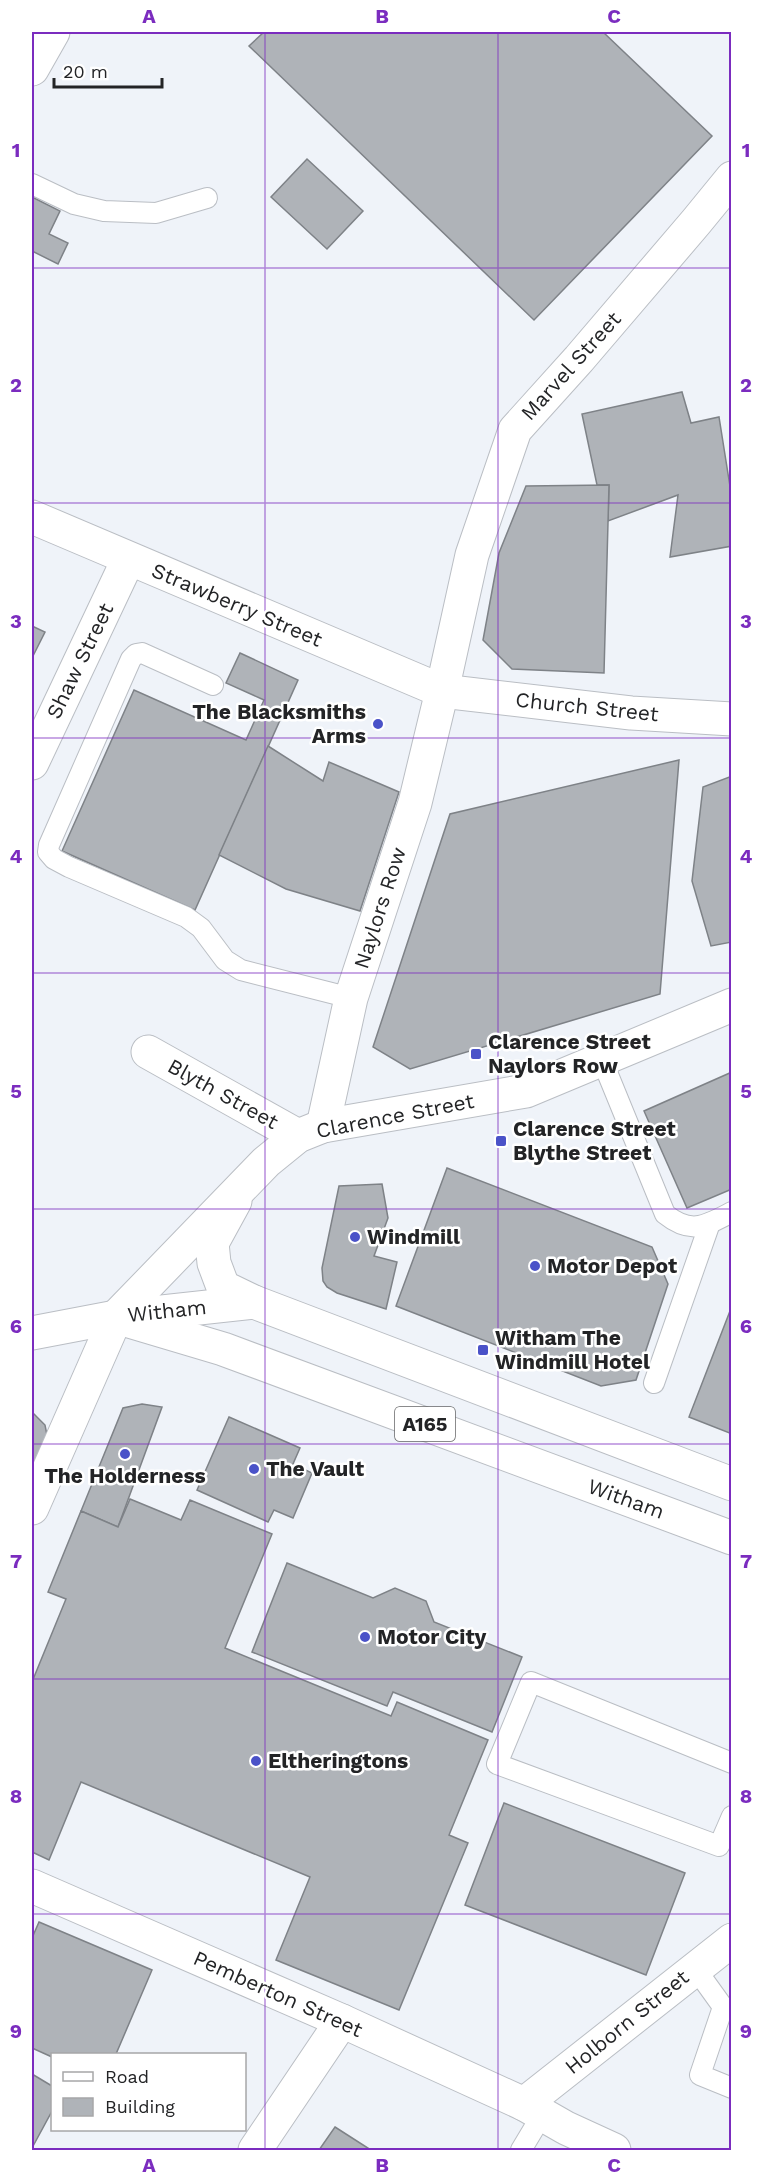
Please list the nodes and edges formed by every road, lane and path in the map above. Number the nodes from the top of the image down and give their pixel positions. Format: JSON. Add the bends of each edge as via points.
{"nodes":[{"id":1,"x":53,"y":32,"type":"edge"},
{"id":2,"x":32,"y":69,"type":"edge"},
{"id":3,"x":732,"y":178,"type":"edge"},
{"id":4,"x":32,"y":184,"type":"edge"},
{"id":5,"x":207,"y":198,"type":"dead end"},
{"id":6,"x":32,"y":517,"type":"edge"},
{"id":7,"x":128,"y":560,"type":"junction"},
{"id":8,"x":213,"y":685,"type":"dead end"},
{"id":9,"x":442,"y":691,"type":"junction"},
{"id":10,"x":732,"y":719,"type":"edge"},
{"id":11,"x":32,"y":763,"type":"edge"},
{"id":12,"x":351,"y":998,"type":"junction"},
{"id":13,"x":732,"y":1005,"type":"edge"},
{"id":14,"x":148,"y":1052,"type":"dead end"},
{"id":15,"x":602,"y":1060,"type":"junction"},
{"id":16,"x":310,"y":1131,"type":"junction"},
{"id":17,"x":245,"y":1183,"type":"junction"},
{"id":18,"x":732,"y":1212,"type":"edge"},
{"id":19,"x":710,"y":1223,"type":"junction"},
{"id":20,"x":254,"y":1302,"type":"junction"},
{"id":21,"x":116,"y":1317,"type":"junction"},
{"id":22,"x":32,"y":1333,"type":"edge"},
{"id":23,"x":654,"y":1383,"type":"dead end"},
{"id":24,"x":732,"y":1484,"type":"edge"},
{"id":25,"x":32,"y":1508,"type":"edge"},
{"id":26,"x":732,"y":1538,"type":"edge"},
{"id":27,"x":732,"y":1763,"type":"edge"},
{"id":28,"x":732,"y":1816,"type":"edge"},
{"id":29,"x":32,"y":1886,"type":"edge"},
{"id":30,"x":732,"y":1940,"type":"edge"},
{"id":31,"x":695,"y":1968,"type":"junction"},
{"id":32,"x":342,"y":2021,"type":"junction"},
{"id":33,"x":732,"y":2088,"type":"edge"},
{"id":34,"x":533,"y":2109,"type":"junction"},
{"id":35,"x":255,"y":2151,"type":"edge"},
{"id":36,"x":521,"y":2151,"type":"edge"},
{"id":37,"x":614,"y":2151,"type":"edge"}],
"edges":[{"from":1,"to":2,"type":"main road"},
{"from":3,"to":9,"type":"main road","name":"Marvel Street","via":[[515,429],[472,555]]},
{"from":4,"to":5,"type":"lane","via":[[74,204],[104,210],[156,213]]},
{"from":6,"to":7,"type":"main road","name":"Strawberry Street"},
{"from":7,"to":9,"type":"main road","name":"Strawberry Street"},
{"from":7,"to":11,"type":"main road","name":"Shaw Street"},
{"from":8,"to":12,"type":"lane","via":[[142,653],[131,659],[48,852],[69,867],[186,917],[201,928],[225,960],[241,970]]},
{"from":9,"to":10,"type":"main road","name":"Church Street","via":[[631,713]]},
{"from":9,"to":12,"type":"main road","name":"Naylors Row","via":[[415,803]]},
{"from":12,"to":16,"type":"main road","name":"Naylors Row"},
{"from":13,"to":15,"type":"main road","name":"Clarence Street"},
{"from":14,"to":16,"type":"main road","name":"Blyth Street"},
{"from":15,"to":16,"type":"main road","name":"Clarence Street","via":[[526,1091]]},
{"from":15,"to":19,"type":"lane","via":[[665,1214],[685,1226]]},
{"from":16,"to":17,"type":"main road","name":"Clarence Street","via":[[266,1162]]},
{"from":17,"to":20,"type":"main road","via":[[212,1243],[223,1287]]},
{"from":17,"to":21,"type":"main road","name":"Clarence Street"},
{"from":18,"to":19,"type":"lane"},
{"from":19,"to":23,"type":"lane"},
{"from":20,"to":21,"type":"main road","name":"Witham","number":"A165"},
{"from":20,"to":24,"type":"main road","name":"Witham","number":"A165"},
{"from":21,"to":22,"type":"main road","number":"A165"},
{"from":21,"to":25,"type":"main road"},
{"from":21,"to":26,"type":"main road","name":"Witham","number":"A165","via":[[223,1350]]},
{"from":27,"to":28,"type":"lane","via":[[531,1682],[497,1764],[719,1846]]},
{"from":29,"to":32,"type":"main road","name":"Pemberton Street"},
{"from":30,"to":31,"type":"main road","name":"Holborn Street"},
{"from":31,"to":33,"type":"lane","via":[[723,2007],[700,2075]]},
{"from":31,"to":34,"type":"main road","name":"Holborn Street"},
{"from":32,"to":34,"type":"main road","name":"Pemberton Street"},
{"from":32,"to":35,"type":"main road"},
{"from":34,"to":36,"type":"lane"},
{"from":34,"to":37,"type":"main road","name":"Pemberton Street"}]}
